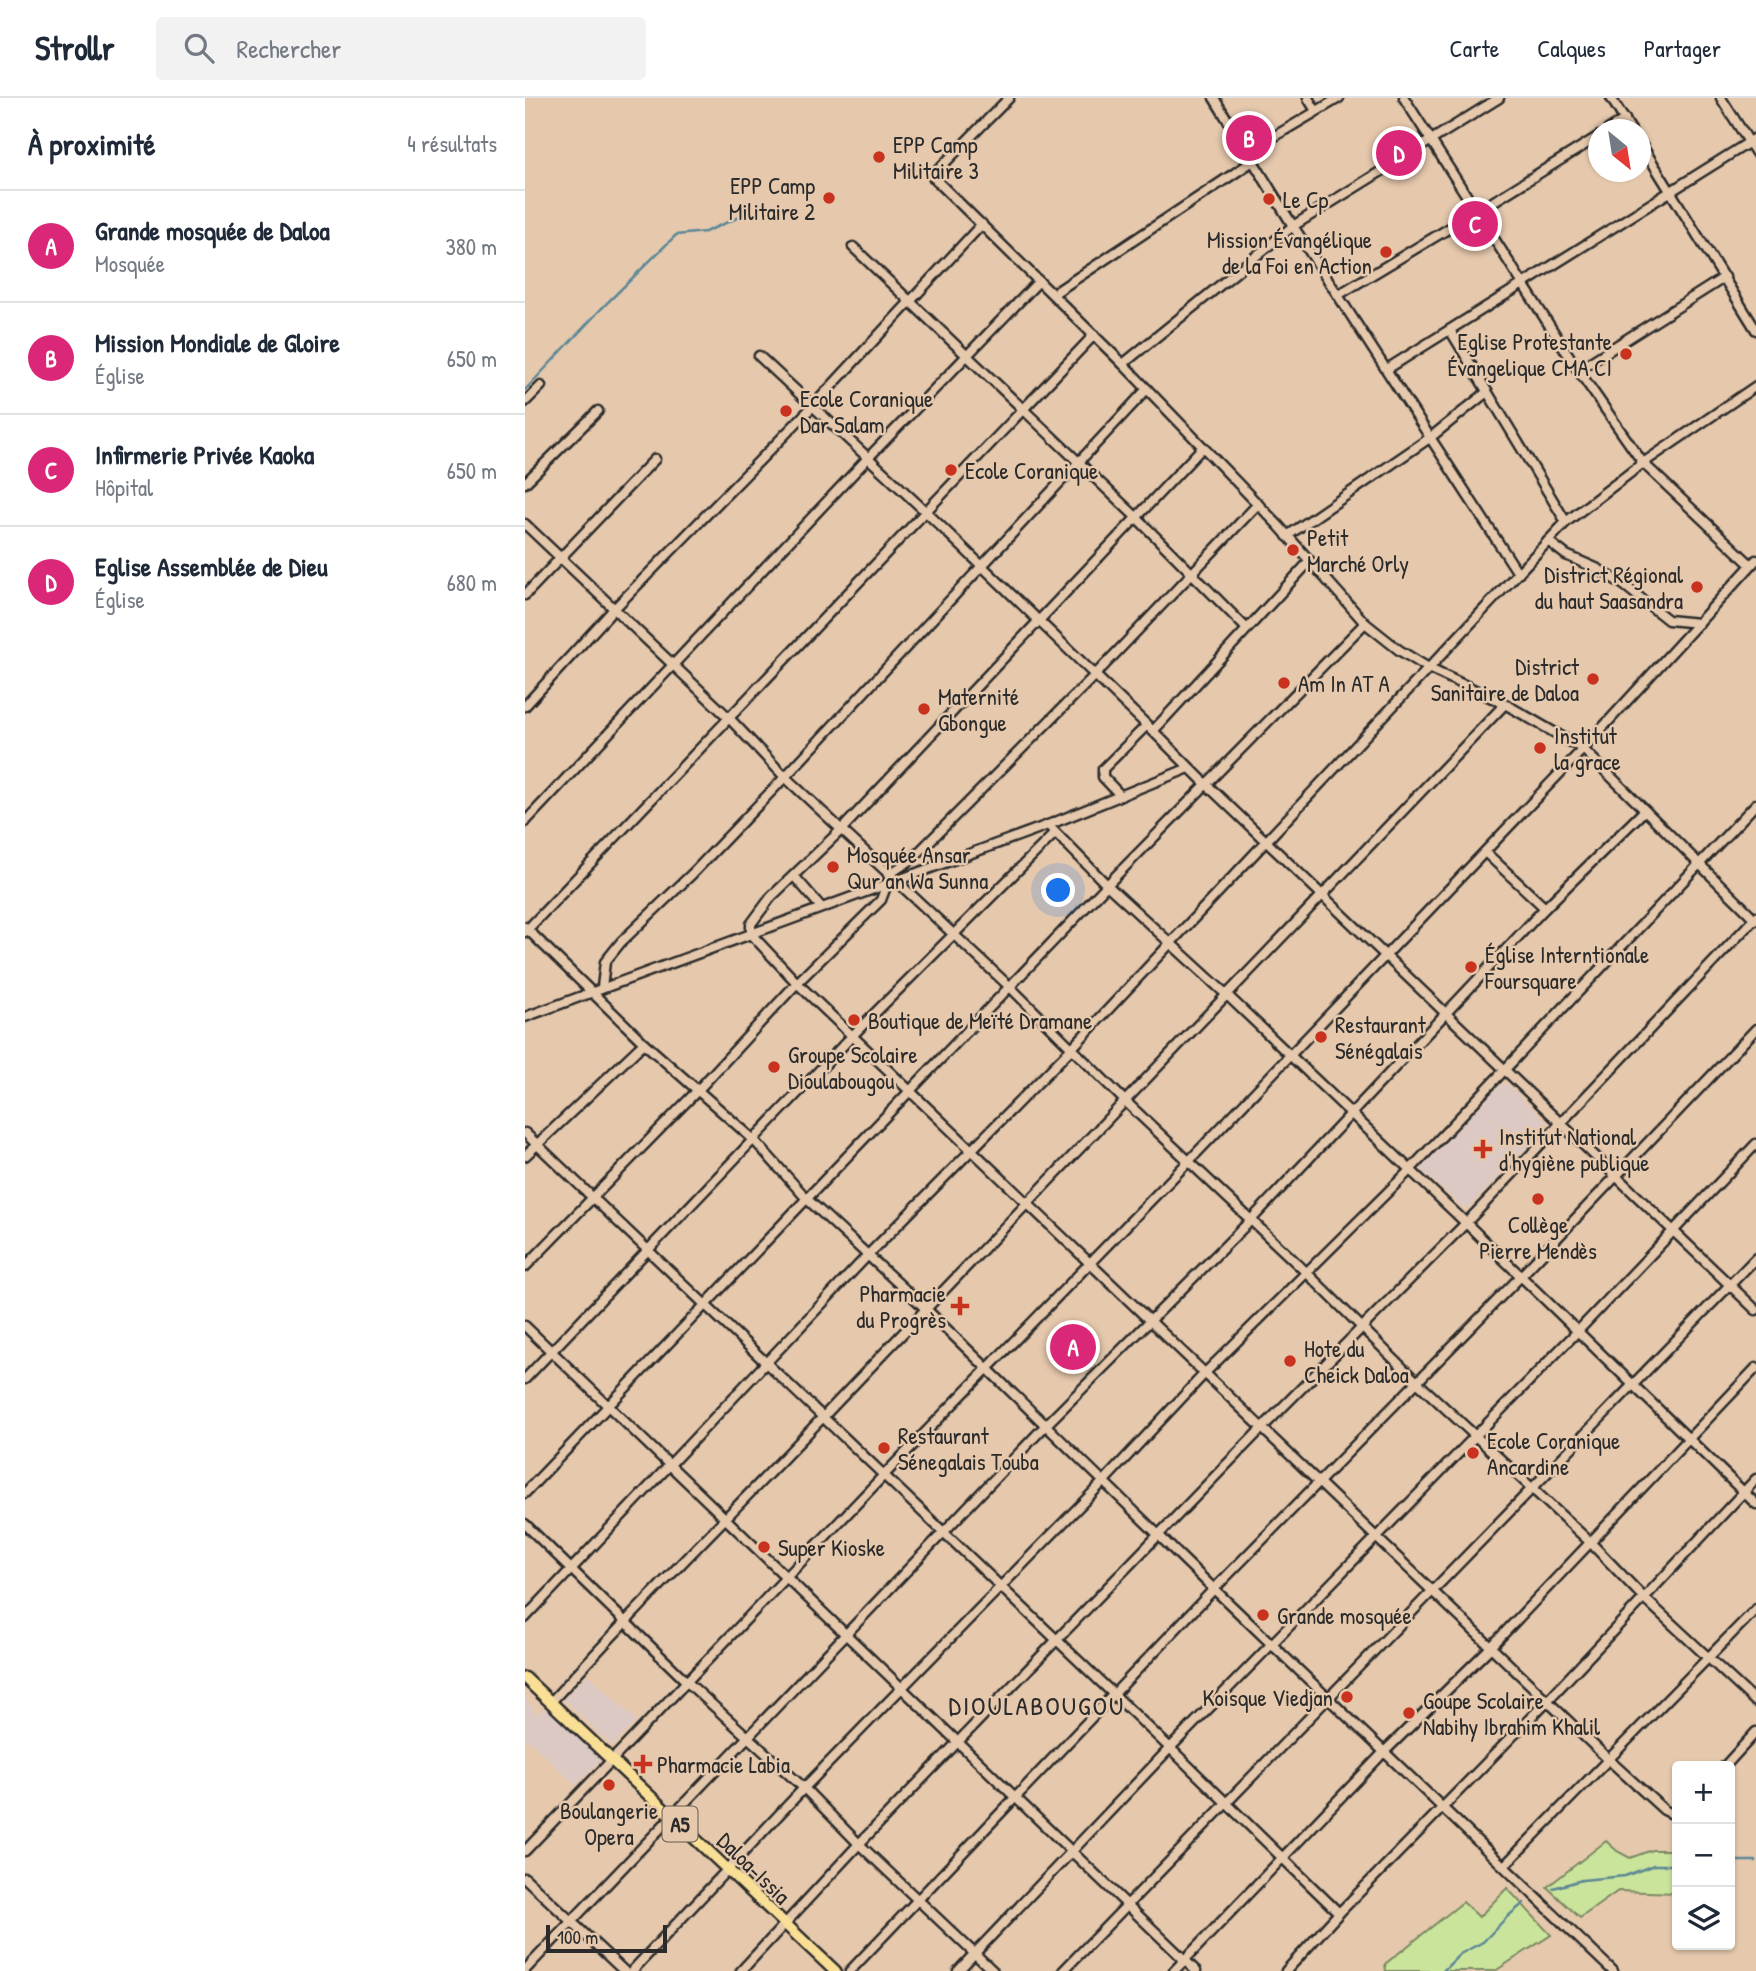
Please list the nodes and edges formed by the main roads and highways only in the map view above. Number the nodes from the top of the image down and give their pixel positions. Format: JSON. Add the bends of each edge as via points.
{"nodes":[{"id":1,"x":525,"y":1678,"type":"edge"},
{"id":2,"x":835,"y":1971,"type":"edge"}],
"edges":[{"from":1,"to":2,"type":"main road","name":"Daloa-Issia","number":"A5"}]}
